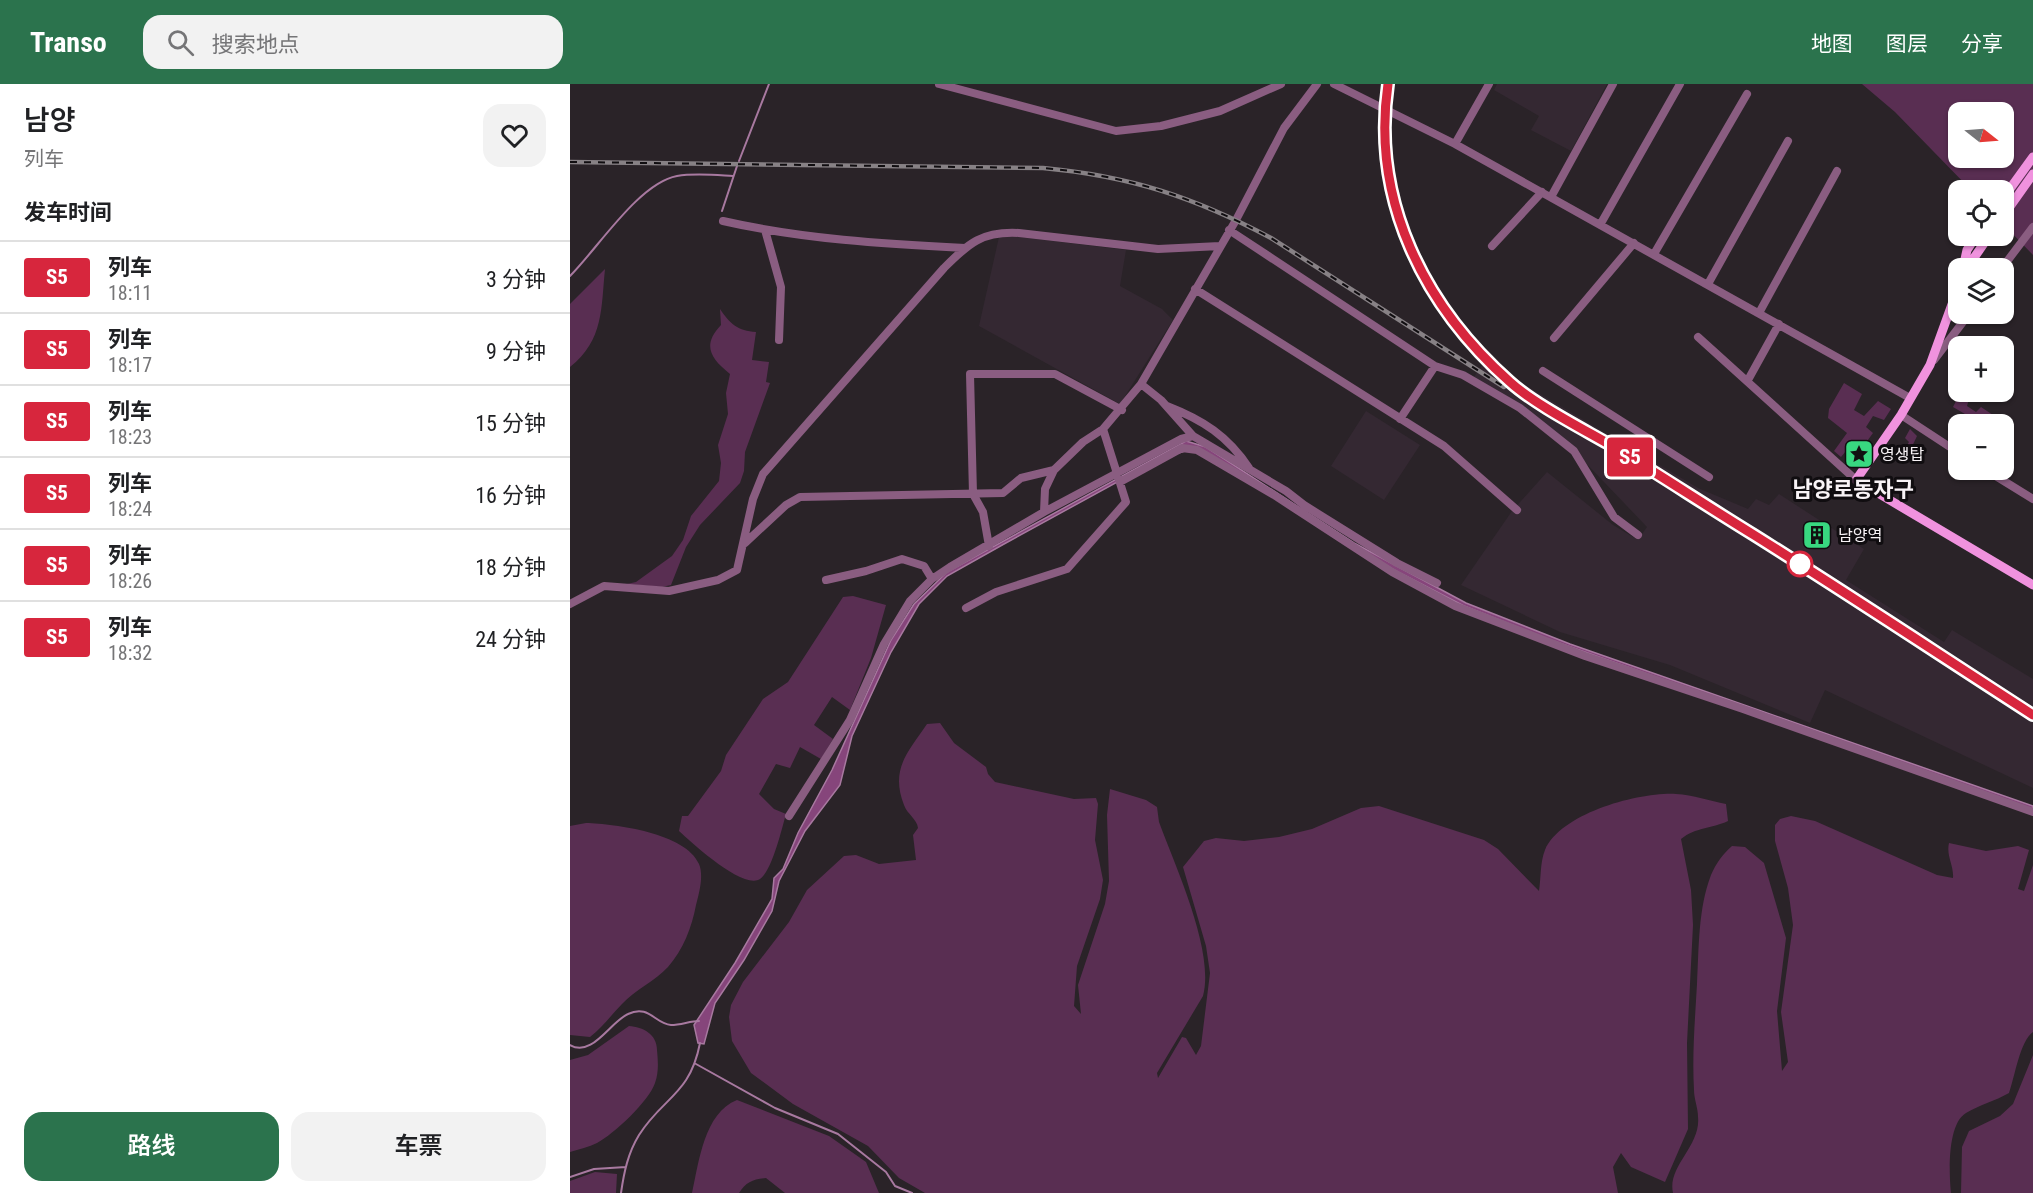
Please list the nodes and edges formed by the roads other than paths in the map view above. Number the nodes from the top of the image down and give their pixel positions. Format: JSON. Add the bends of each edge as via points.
{"nodes":[{"id":1,"x":939,"y":84,"type":"edge"},
{"id":2,"x":1281,"y":84,"type":"edge"},
{"id":3,"x":1317,"y":84,"type":"edge"},
{"id":4,"x":1334,"y":84,"type":"edge"},
{"id":5,"x":1489,"y":84,"type":"edge"},
{"id":6,"x":1613,"y":84,"type":"edge"},
{"id":7,"x":1680,"y":84,"type":"edge"},
{"id":8,"x":1747,"y":94,"type":"dead end"},
{"id":9,"x":1788,"y":141,"type":"dead end"},
{"id":10,"x":1455,"y":144,"type":"junction"},
{"id":11,"x":2033,"y":157,"type":"edge"},
{"id":12,"x":1837,"y":171,"type":"dead end"},
{"id":13,"x":2033,"y":174,"type":"edge"},
{"id":14,"x":2014,"y":183,"type":"edge"},
{"id":15,"x":1542,"y":192,"type":"junction"},
{"id":16,"x":1551,"y":197,"type":"junction"},
{"id":17,"x":2014,"y":200,"type":"edge"},
{"id":18,"x":723,"y":221,"type":"dead end"},
{"id":19,"x":1600,"y":225,"type":"junction"},
{"id":20,"x":2033,"y":227,"type":"edge"},
{"id":21,"x":765,"y":230,"type":"junction"},
{"id":22,"x":1229,"y":230,"type":"junction"},
{"id":23,"x":1634,"y":243,"type":"junction"},
{"id":24,"x":1220,"y":246,"type":"junction"},
{"id":25,"x":1492,"y":246,"type":"dead end"},
{"id":26,"x":965,"y":248,"type":"junction"},
{"id":27,"x":1654,"y":254,"type":"junction"},
{"id":28,"x":2010,"y":258,"type":"edge"},
{"id":29,"x":1708,"y":284,"type":"junction"},
{"id":30,"x":1195,"y":289,"type":"junction"},
{"id":31,"x":1760,"y":313,"type":"junction"},
{"id":32,"x":1948,"y":315,"type":"edge"},
{"id":33,"x":1779,"y":324,"type":"junction"},
{"id":34,"x":1961,"y":324,"type":"edge"},
{"id":35,"x":1698,"y":337,"type":"dead end"},
{"id":36,"x":1554,"y":338,"type":"dead end"},
{"id":37,"x":779,"y":340,"type":"dead end"},
{"id":38,"x":1930,"y":365,"type":"junction"},
{"id":39,"x":1435,"y":366,"type":"junction"},
{"id":40,"x":1543,"y":371,"type":"dead end"},
{"id":41,"x":1748,"y":380,"type":"junction"},
{"id":42,"x":1141,"y":384,"type":"junction"},
{"id":43,"x":1910,"y":398,"type":"junction"},
{"id":44,"x":1165,"y":406,"type":"junction"},
{"id":45,"x":1122,"y":410,"type":"junction"},
{"id":46,"x":1901,"y":415,"type":"junction"},
{"id":47,"x":1400,"y":419,"type":"junction"},
{"id":48,"x":1103,"y":429,"type":"junction"},
{"id":49,"x":1193,"y":436,"type":"junction"},
{"id":50,"x":1948,"y":446,"type":"edge"},
{"id":51,"x":1054,"y":470,"type":"junction"},
{"id":52,"x":1249,"y":470,"type":"junction"},
{"id":53,"x":1709,"y":477,"type":"dead end"},
{"id":54,"x":1118,"y":479,"type":"junction"},
{"id":55,"x":1856,"y":480,"type":"junction"},
{"id":56,"x":2002,"y":480,"type":"edge"},
{"id":57,"x":973,"y":494,"type":"junction"},
{"id":58,"x":2033,"y":500,"type":"edge"},
{"id":59,"x":1517,"y":510,"type":"dead end"},
{"id":60,"x":1044,"y":512,"type":"junction"},
{"id":61,"x":1638,"y":535,"type":"dead end"},
{"id":62,"x":745,"y":543,"type":"junction"},
{"id":63,"x":988,"y":546,"type":"junction"},
{"id":64,"x":932,"y":579,"type":"junction"},
{"id":65,"x":826,"y":580,"type":"dead end"},
{"id":66,"x":1437,"y":583,"type":"dead end"},
{"id":67,"x":2033,"y":585,"type":"edge"},
{"id":68,"x":570,"y":604,"type":"edge"},
{"id":69,"x":966,"y":608,"type":"dead end"},
{"id":70,"x":2033,"y":812,"type":"edge"},
{"id":71,"x":789,"y":816,"type":"dead end"}],
"edges":[{"from":1,"to":2,"type":"street","via":[[1116,131],[1161,126],[1220,111]]},
{"from":3,"to":22,"type":"street","via":[[1284,128]]},
{"from":4,"to":10,"type":"street"},
{"from":5,"to":10,"type":"street"},
{"from":6,"to":16,"type":"street"},
{"from":7,"to":19,"type":"street"},
{"from":8,"to":27,"type":"street"},
{"from":9,"to":29,"type":"street"},
{"from":10,"to":15,"type":"street"},
{"from":11,"to":14,"type":"main road"},
{"from":12,"to":31,"type":"street"},
{"from":13,"to":17,"type":"main road"},
{"from":15,"to":16,"type":"street"},
{"from":15,"to":25,"type":"street"},
{"from":16,"to":19,"type":"street"},
{"from":18,"to":21,"type":"street"},
{"from":19,"to":23,"type":"street"},
{"from":20,"to":28,"type":"street"},
{"from":21,"to":26,"type":"street"},
{"from":21,"to":37,"type":"street","via":[[781,287]]},
{"from":22,"to":24,"type":"street"},
{"from":22,"to":39,"type":"street"},
{"from":23,"to":27,"type":"street"},
{"from":23,"to":36,"type":"street"},
{"from":24,"to":26,"type":"street","via":[[1158,249],[1001,232],[983,236]]},
{"from":24,"to":30,"type":"street"},
{"from":26,"to":62,"type":"street","via":[[764,474],[753,500]]},
{"from":27,"to":29,"type":"street"},
{"from":29,"to":31,"type":"street"},
{"from":30,"to":42,"type":"street"},
{"from":30,"to":47,"type":"street"},
{"from":31,"to":33,"type":"street"},
{"from":32,"to":38,"type":"main road"},
{"from":33,"to":41,"type":"street"},
{"from":33,"to":43,"type":"street"},
{"from":34,"to":38,"type":"street"},
{"from":35,"to":41,"type":"street"},
{"from":38,"to":43,"type":"main road"},
{"from":39,"to":47,"type":"street"},
{"from":39,"to":61,"type":"street","via":[[1463,375],[1511,403],[1575,451],[1614,517]]},
{"from":40,"to":53,"type":"street"},
{"from":41,"to":55,"type":"street"},
{"from":42,"to":44,"type":"street"},
{"from":42,"to":45,"type":"street"},
{"from":43,"to":46,"type":"main road"},
{"from":44,"to":49,"type":"street"},
{"from":44,"to":52,"type":"street","via":[[1220,433]]},
{"from":45,"to":48,"type":"street"},
{"from":45,"to":57,"type":"street","via":[[1055,374],[970,374]]},
{"from":46,"to":50,"type":"street"},
{"from":46,"to":55,"type":"main road"},
{"from":47,"to":59,"type":"street","via":[[1444,446]]},
{"from":48,"to":51,"type":"street"},
{"from":48,"to":54,"type":"street"},
{"from":49,"to":52,"type":"street"},
{"from":49,"to":54,"type":"street","via":[[1181,439]]},
{"from":51,"to":57,"type":"street","via":[[1021,478],[1003,493]]},
{"from":51,"to":60,"type":"street","via":[[1045,489]]},
{"from":52,"to":66,"type":"street"},
{"from":54,"to":60,"type":"street"},
{"from":54,"to":69,"type":"street","via":[[1125,502],[1067,569],[996,592]]},
{"from":54,"to":70,"type":"street","via":[[1182,448],[1197,450],[1382,566],[1455,606],[1585,656]]},
{"from":55,"to":67,"type":"main road"},
{"from":56,"to":58,"type":"street"},
{"from":57,"to":62,"type":"street","via":[[800,497]]},
{"from":57,"to":63,"type":"street","via":[[983,512]]},
{"from":60,"to":63,"type":"street"},
{"from":62,"to":68,"type":"street","via":[[737,570],[718,580],[669,591],[604,586]]},
{"from":63,"to":64,"type":"street"},
{"from":64,"to":65,"type":"street","via":[[924,566],[902,559]]},
{"from":64,"to":71,"type":"street","via":[[910,601],[895,624],[850,720]]}]}
